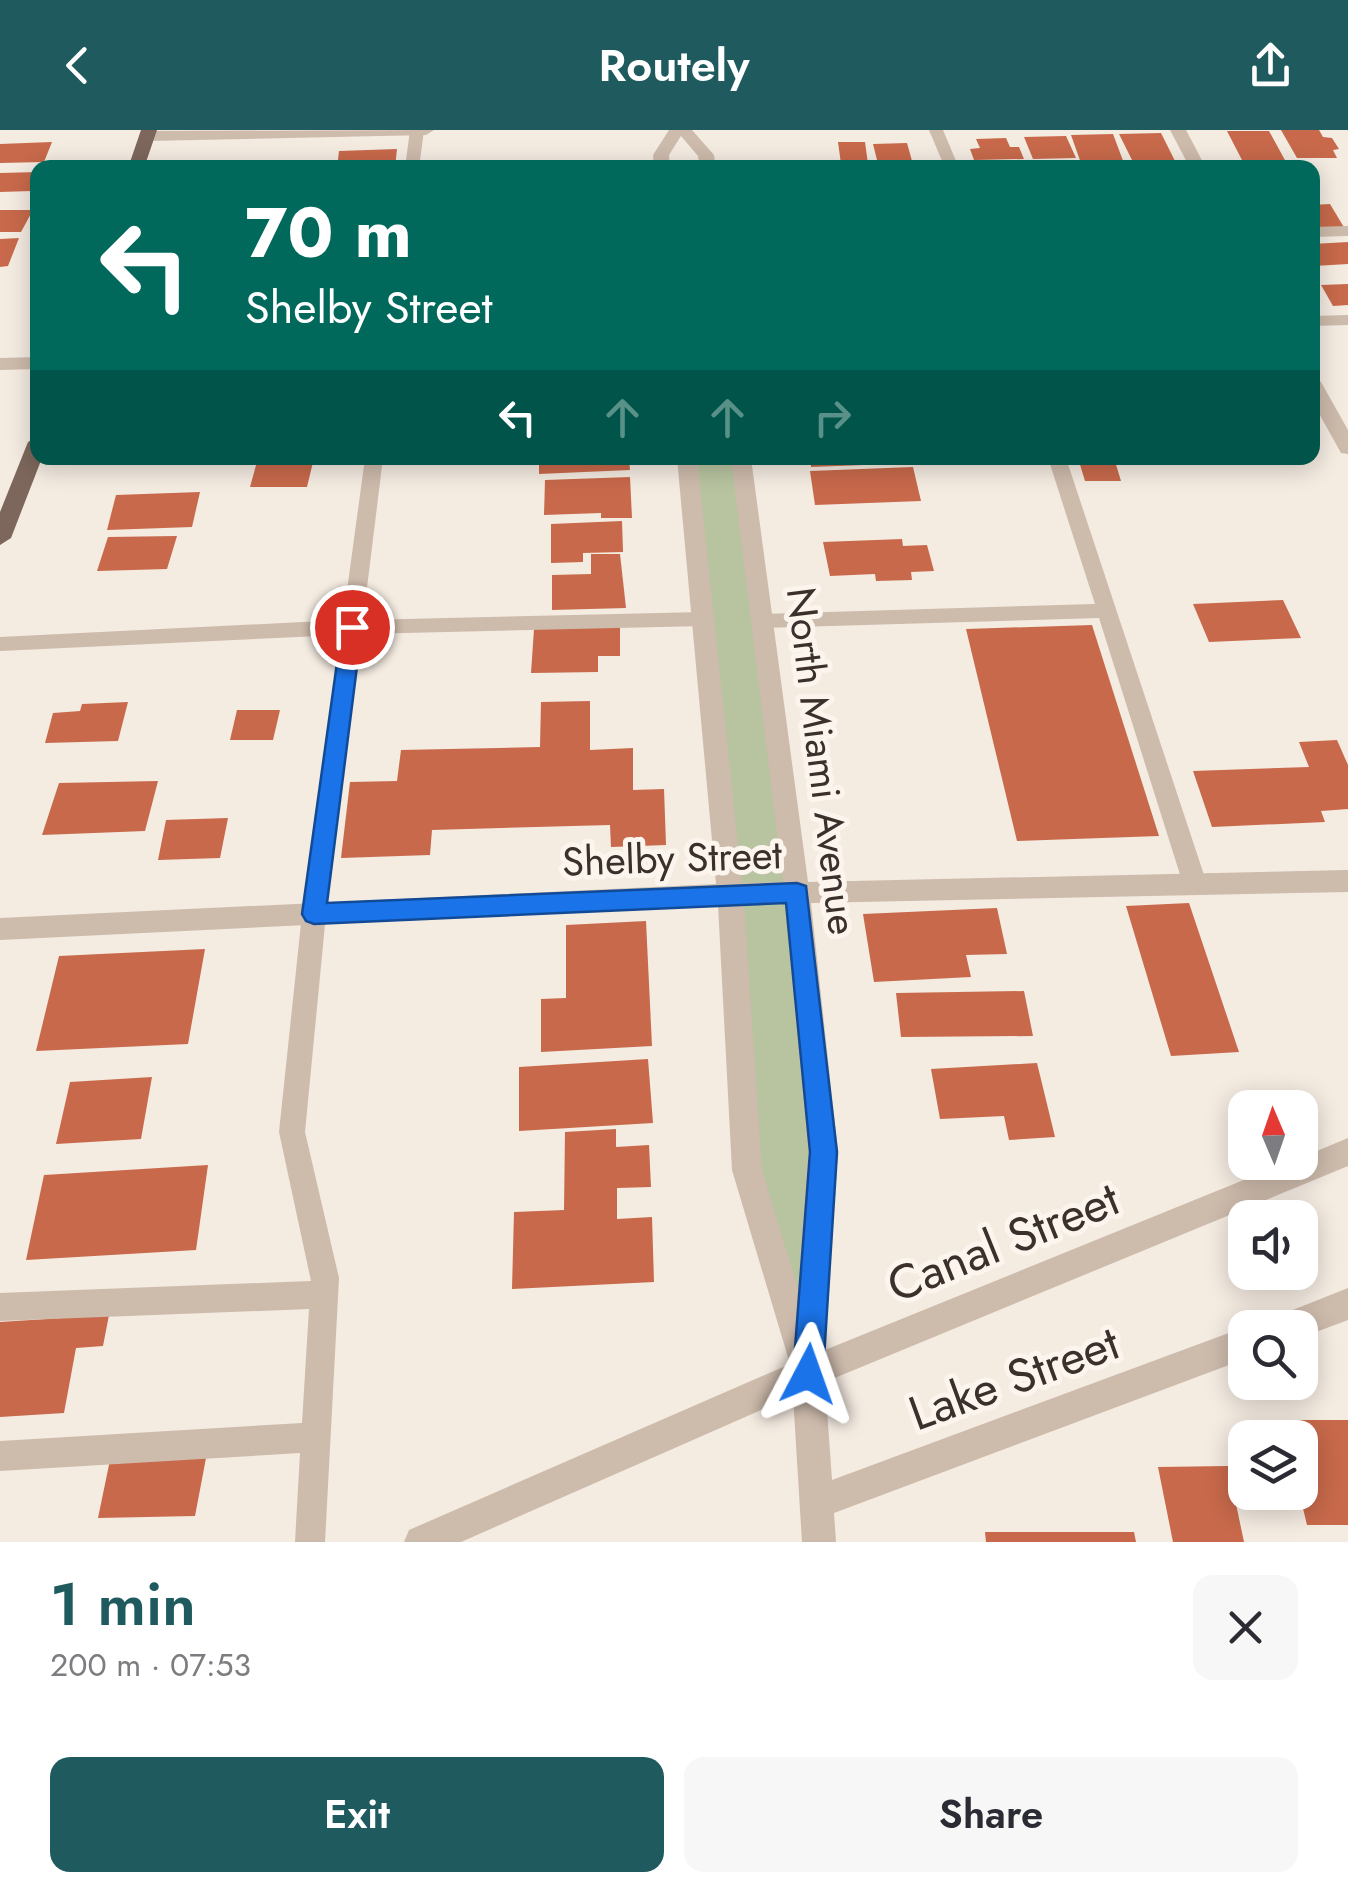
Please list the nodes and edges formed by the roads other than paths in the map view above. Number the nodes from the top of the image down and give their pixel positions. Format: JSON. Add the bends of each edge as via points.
{"nodes":[{"id":1,"x":417,"y":130,"type":"edge"},
{"id":2,"x":426,"y":130,"type":"edge"},
{"id":3,"x":681,"y":130,"type":"edge"},
{"id":4,"x":936,"y":130,"type":"edge"},
{"id":5,"x":1178,"y":130,"type":"edge"},
{"id":6,"x":148,"y":133,"type":"edge"},
{"id":7,"x":139,"y":160,"type":"edge"},
{"id":8,"x":413,"y":160,"type":"edge"},
{"id":9,"x":661,"y":160,"type":"edge"},
{"id":10,"x":707,"y":160,"type":"edge"},
{"id":11,"x":949,"y":160,"type":"edge"},
{"id":12,"x":1194,"y":160,"type":"edge"},
{"id":13,"x":1348,"y":231,"type":"edge"},
{"id":14,"x":1320,"y":232,"type":"edge"},
{"id":15,"x":1348,"y":320,"type":"edge"},
{"id":16,"x":1320,"y":321,"type":"edge"},
{"id":17,"x":30,"y":363,"type":"edge"},
{"id":18,"x":0,"y":364,"type":"edge"},
{"id":19,"x":1320,"y":405,"type":"edge"},
{"id":20,"x":1348,"y":448,"type":"edge"},
{"id":21,"x":30,"y":462,"type":"edge"},
{"id":22,"x":373,"y":465,"type":"edge"},
{"id":23,"x":688,"y":465,"type":"edge"},
{"id":24,"x":742,"y":465,"type":"edge"},
{"id":25,"x":1060,"y":465,"type":"edge"},
{"id":26,"x":0,"y":538,"type":"edge"},
{"id":27,"x":1110,"y":611,"type":"junction"},
{"id":28,"x":703,"y":618,"type":"junction"},
{"id":29,"x":762,"y":620,"type":"junction"},
{"id":30,"x":352,"y":627,"type":"junction"},
{"id":31,"x":0,"y":644,"type":"edge"},
{"id":32,"x":1348,"y":881,"type":"edge"},
{"id":33,"x":1196,"y":884,"type":"junction"},
{"id":34,"x":797,"y":892,"type":"junction"},
{"id":35,"x":730,"y":894,"type":"junction"},
{"id":36,"x":314,"y":914,"type":"junction"},
{"id":37,"x":0,"y":929,"type":"edge"},
{"id":38,"x":1348,"y":1152,"type":"edge"},
{"id":39,"x":324,"y":1294,"type":"junction"},
{"id":40,"x":1348,"y":1304,"type":"edge"},
{"id":41,"x":0,"y":1307,"type":"edge"},
{"id":42,"x":1318,"y":1316,"type":"edge"},
{"id":43,"x":1228,"y":1348,"type":"edge"},
{"id":44,"x":808,"y":1374,"type":"junction"},
{"id":45,"x":316,"y":1437,"type":"junction"},
{"id":46,"x":0,"y":1456,"type":"edge"},
{"id":47,"x":816,"y":1502,"type":"junction"},
{"id":48,"x":310,"y":1542,"type":"edge"},
{"id":49,"x":421,"y":1542,"type":"edge"},
{"id":50,"x":819,"y":1542,"type":"edge"}],
"edges":[{"from":1,"to":2,"type":"street"},
{"from":1,"to":6,"type":"street"},
{"from":1,"to":8,"type":"lane"},
{"from":3,"to":9,"type":"street"},
{"from":3,"to":10,"type":"street"},
{"from":4,"to":11,"type":"lane"},
{"from":5,"to":12,"type":"street"},
{"from":6,"to":7,"type":"main road"},
{"from":13,"to":14,"type":"lane"},
{"from":15,"to":16,"type":"lane"},
{"from":17,"to":18,"type":"street"},
{"from":19,"to":20,"type":"street"},
{"from":21,"to":26,"type":"main road"},
{"from":22,"to":30,"type":"lane"},
{"from":23,"to":28,"type":"street","name":"North Miami Avenue"},
{"from":24,"to":29,"type":"street","name":"North Miami Avenue"},
{"from":25,"to":27,"type":"lane"},
{"from":27,"to":29,"type":"lane"},
{"from":27,"to":33,"type":"lane"},
{"from":28,"to":30,"type":"lane"},
{"from":28,"to":35,"type":"street","name":"North Miami Avenue"},
{"from":29,"to":34,"type":"street","name":"North Miami Avenue"},
{"from":30,"to":31,"type":"lane"},
{"from":30,"to":36,"type":"lane"},
{"from":32,"to":33,"type":"street","name":"Shelby Street"},
{"from":33,"to":34,"type":"street","name":"Shelby Street"},
{"from":34,"to":35,"type":"street","name":"Shelby Street"},
{"from":34,"to":44,"type":"street","name":"North Miami Avenue","via":[[823,1152]]},
{"from":35,"to":36,"type":"street","name":"Shelby Street"},
{"from":35,"to":44,"type":"street","name":"North Miami Avenue","via":[[747,1170]]},
{"from":36,"to":37,"type":"street","name":"Shelby Street"},
{"from":36,"to":39,"type":"lane","via":[[292,1132]]},
{"from":38,"to":44,"type":"street","name":"Canal Street"},
{"from":39,"to":41,"type":"lane"},
{"from":39,"to":45,"type":"lane"},
{"from":40,"to":42,"type":"street"},
{"from":43,"to":47,"type":"street","name":"Lake Street"},
{"from":44,"to":47,"type":"street","name":"North Miami Avenue"},
{"from":44,"to":49,"type":"street","name":"Canal Street"},
{"from":45,"to":46,"type":"lane"},
{"from":45,"to":48,"type":"lane"},
{"from":47,"to":50,"type":"street","name":"North Miami Avenue"}]}
